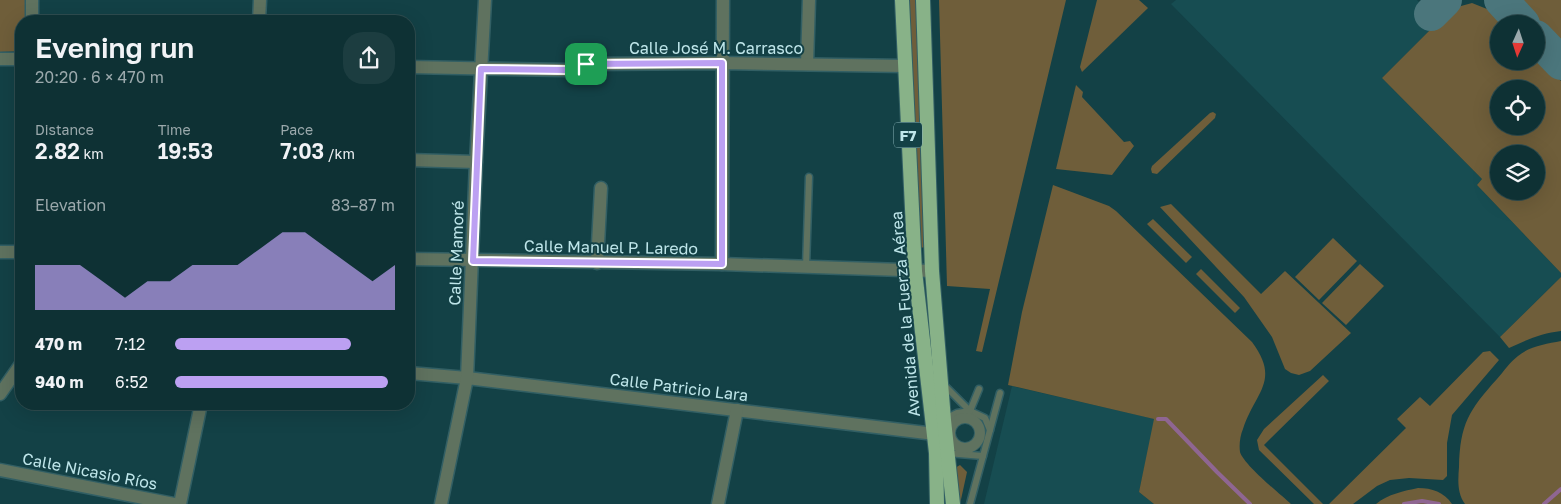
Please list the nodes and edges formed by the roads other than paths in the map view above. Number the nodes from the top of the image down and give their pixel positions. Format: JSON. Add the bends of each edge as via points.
{"nodes":[{"id":1,"x":32,"y":0,"type":"edge"},
{"id":2,"x":260,"y":0,"type":"edge"},
{"id":3,"x":485,"y":0,"type":"edge"},
{"id":4,"x":723,"y":0,"type":"edge"},
{"id":5,"x":809,"y":0,"type":"edge"},
{"id":6,"x":902,"y":0,"type":"edge"},
{"id":7,"x":923,"y":0,"type":"edge"},
{"id":8,"x":32,"y":15,"type":"edge"},
{"id":9,"x":259,"y":15,"type":"edge"},
{"id":10,"x":0,"y":59,"type":"edge"},
{"id":11,"x":15,"y":59,"type":"edge"},
{"id":12,"x":722,"y":63,"type":"junction"},
{"id":13,"x":807,"y":64,"type":"junction"},
{"id":14,"x":905,"y":66,"type":"junction"},
{"id":15,"x":415,"y":67,"type":"edge"},
{"id":16,"x":481,"y":69,"type":"junction"},
{"id":17,"x":415,"y":160,"type":"edge"},
{"id":18,"x":476,"y":162,"type":"junction"},
{"id":19,"x":809,"y":177,"type":"dead end"},
{"id":20,"x":601,"y":188,"type":"dead end"},
{"id":21,"x":0,"y":252,"type":"edge"},
{"id":22,"x":15,"y":252,"type":"edge"},
{"id":23,"x":415,"y":260,"type":"edge"},
{"id":24,"x":473,"y":261,"type":"junction"},
{"id":25,"x":597,"y":263,"type":"junction"},
{"id":26,"x":722,"y":264,"type":"junction"},
{"id":27,"x":806,"y":267,"type":"junction"},
{"id":28,"x":915,"y":271,"type":"junction"},
{"id":29,"x":932,"y":271,"type":"junction"},
{"id":30,"x":15,"y":373,"type":"edge"},
{"id":31,"x":415,"y":374,"type":"edge"},
{"id":32,"x":468,"y":378,"type":"junction"},
{"id":33,"x":941,"y":383,"type":"junction"},
{"id":34,"x":979,"y":389,"type":"dead end"},
{"id":35,"x":1000,"y":393,"type":"dead end"},
{"id":36,"x":0,"y":394,"type":"edge"},
{"id":37,"x":200,"y":410,"type":"edge"},
{"id":38,"x":737,"y":410,"type":"junction"},
{"id":39,"x":970,"y":411,"type":"junction"},
{"id":40,"x":942,"y":427,"type":"junction"},
{"id":41,"x":990,"y":431,"type":"junction"},
{"id":42,"x":942,"y":453,"type":"junction"},
{"id":43,"x":983,"y":456,"type":"junction"},
{"id":44,"x":0,"y":470,"type":"edge"},
{"id":45,"x":174,"y":504,"type":"edge"},
{"id":46,"x":180,"y":504,"type":"edge"},
{"id":47,"x":441,"y":504,"type":"edge"},
{"id":48,"x":718,"y":504,"type":"edge"},
{"id":49,"x":937,"y":504,"type":"edge"},
{"id":50,"x":953,"y":504,"type":"edge"},
{"id":51,"x":970,"y":504,"type":"edge"}],
"edges":[{"from":1,"to":8,"type":"street"},
{"from":2,"to":9,"type":"street"},
{"from":3,"to":16,"type":"street","name":"Calle Mamoré"},
{"from":4,"to":12,"type":"street"},
{"from":5,"to":13,"type":"street"},
{"from":6,"to":14,"type":"highway","name":"Avenida de la Fuerza Aérea","number":"F7"},
{"from":7,"to":29,"type":"highway","name":"Avenida de la Fuerza Aérea","number":"F7"},
{"from":10,"to":11,"type":"street"},
{"from":12,"to":13,"type":"street","name":"Calle José M. Carrasco"},
{"from":12,"to":16,"type":"street","name":"Calle José M. Carrasco","via":[[586,64],[566,70]]},
{"from":12,"to":26,"type":"street"},
{"from":13,"to":14,"type":"street","name":"Calle José M. Carrasco"},
{"from":14,"to":28,"type":"highway","name":"Avenida de la Fuerza Aérea","number":"F7"},
{"from":15,"to":16,"type":"street","name":"Calle José M. Carrasco"},
{"from":16,"to":18,"type":"street","name":"Calle Mamoré"},
{"from":17,"to":18,"type":"street"},
{"from":18,"to":24,"type":"street","name":"Calle Mamoré"},
{"from":19,"to":27,"type":"lane"},
{"from":20,"to":25,"type":"street"},
{"from":21,"to":22,"type":"street"},
{"from":23,"to":24,"type":"street","name":"Calle Manuel P. Laredo"},
{"from":24,"to":25,"type":"street","name":"Calle Manuel P. Laredo"},
{"from":24,"to":32,"type":"street","name":"Calle Mamoré"},
{"from":25,"to":26,"type":"street","name":"Calle Manuel P. Laredo"},
{"from":26,"to":27,"type":"street","name":"Calle Manuel P. Laredo"},
{"from":27,"to":28,"type":"street","name":"Calle Manuel P. Laredo"},
{"from":28,"to":29,"type":"street","name":"Calle Manuel P. Laredo"},
{"from":28,"to":40,"type":"highway","name":"Avenida de la Fuerza Aérea","number":"F7"},
{"from":29,"to":33,"type":"highway","name":"Avenida de la Fuerza Aérea","number":"F7"},
{"from":30,"to":36,"type":"street"},
{"from":31,"to":32,"type":"street","name":"Calle Patricio Lara"},
{"from":32,"to":38,"type":"street","name":"Calle Patricio Lara"},
{"from":32,"to":47,"type":"street","name":"Calle Mamoré"},
{"from":33,"to":39,"type":"lane"},
{"from":33,"to":40,"type":"highway","name":"Avenida de la Fuerza Aérea","number":"F7"},
{"from":34,"to":39,"type":"lane"},
{"from":35,"to":41,"type":"lane"},
{"from":37,"to":46,"type":"street"},
{"from":38,"to":40,"type":"street","name":"Calle Patricio Lara"},
{"from":38,"to":48,"type":"street"},
{"from":39,"to":40,"type":"lane","via":[[956,413]]},
{"from":39,"to":41,"type":"lane","via":[[985,418]]},
{"from":40,"to":42,"type":"highway","name":"Avenida de la Fuerza Aérea","number":"F7"},
{"from":41,"to":43,"type":"lane"},
{"from":42,"to":43,"type":"lane"},
{"from":42,"to":49,"type":"highway","name":"Avenida de la Fuerza Aérea","number":"F7"},
{"from":42,"to":50,"type":"highway","name":"Avenida de la Fuerza Aérea","number":"F7"},
{"from":43,"to":51,"type":"lane"},
{"from":44,"to":45,"type":"street","name":"Calle Nicasio Ríos"}]}
